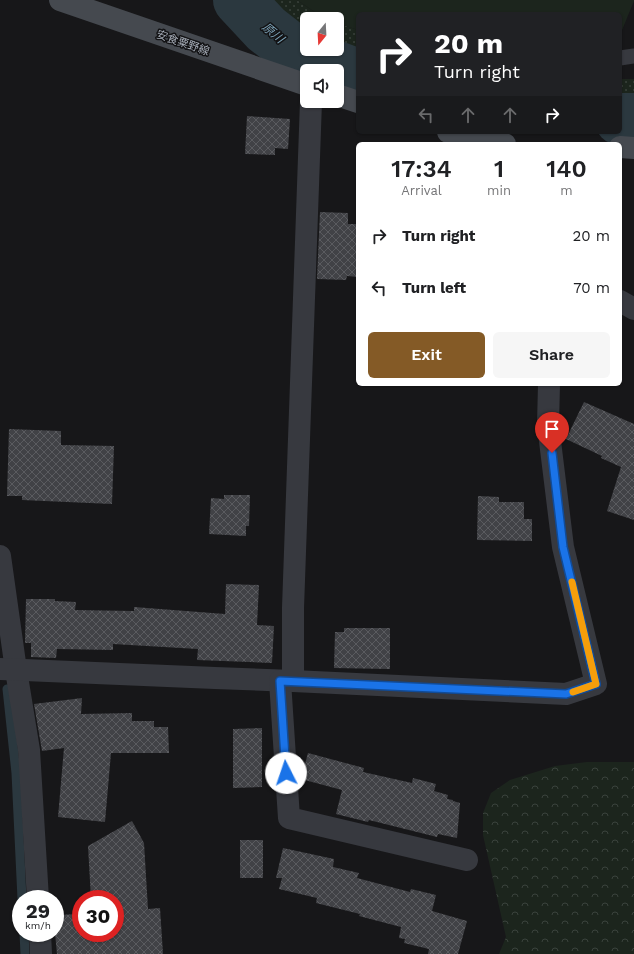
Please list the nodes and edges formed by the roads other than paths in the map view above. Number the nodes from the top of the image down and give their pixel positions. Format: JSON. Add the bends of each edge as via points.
{"nodes":[{"id":1,"x":60,"y":0,"type":"edge"},
{"id":2,"x":634,"y":56,"type":"edge"},
{"id":3,"x":622,"y":58,"type":"edge"},
{"id":4,"x":300,"y":83,"type":"edge"},
{"id":5,"x":344,"y":97,"type":"edge"},
{"id":6,"x":356,"y":101,"type":"edge"},
{"id":7,"x":311,"y":108,"type":"edge"},
{"id":8,"x":457,"y":134,"type":"edge"},
{"id":9,"x":490,"y":141,"type":"edge"},
{"id":10,"x":622,"y":147,"type":"edge"},
{"id":11,"x":634,"y":148,"type":"edge"},
{"id":12,"x":622,"y":302,"type":"edge"},
{"id":13,"x":634,"y":309,"type":"edge"},
{"id":14,"x":549,"y":386,"type":"edge"},
{"id":15,"x":0,"y":556,"type":"edge"},
{"id":16,"x":8,"y":670,"type":"edge"},
{"id":17,"x":286,"y":681,"type":"junction"},
{"id":18,"x":467,"y":860,"type":"dead end"},
{"id":19,"x":37,"y":890,"type":"edge"},
{"id":20,"x":40,"y":942,"type":"edge"},
{"id":21,"x":41,"y":954,"type":"edge"}],
"edges":[{"from":1,"to":4,"type":"main road","name":"安食粟野線"},
{"from":2,"to":3,"type":"lane"},
{"from":5,"to":6,"type":"main road"},
{"from":7,"to":17,"type":"street","via":[[293,608]]},
{"from":8,"to":9,"type":"main road"},
{"from":10,"to":11,"type":"main road"},
{"from":12,"to":13,"type":"street"},
{"from":14,"to":17,"type":"street","via":[[548,425],[563,547],[596,684],[566,694]]},
{"from":15,"to":16,"type":"street"},
{"from":16,"to":17,"type":"street"},
{"from":16,"to":19,"type":"street","via":[[29,750]]},
{"from":17,"to":18,"type":"street","via":[[289,818]]},
{"from":20,"to":21,"type":"street"}]}
